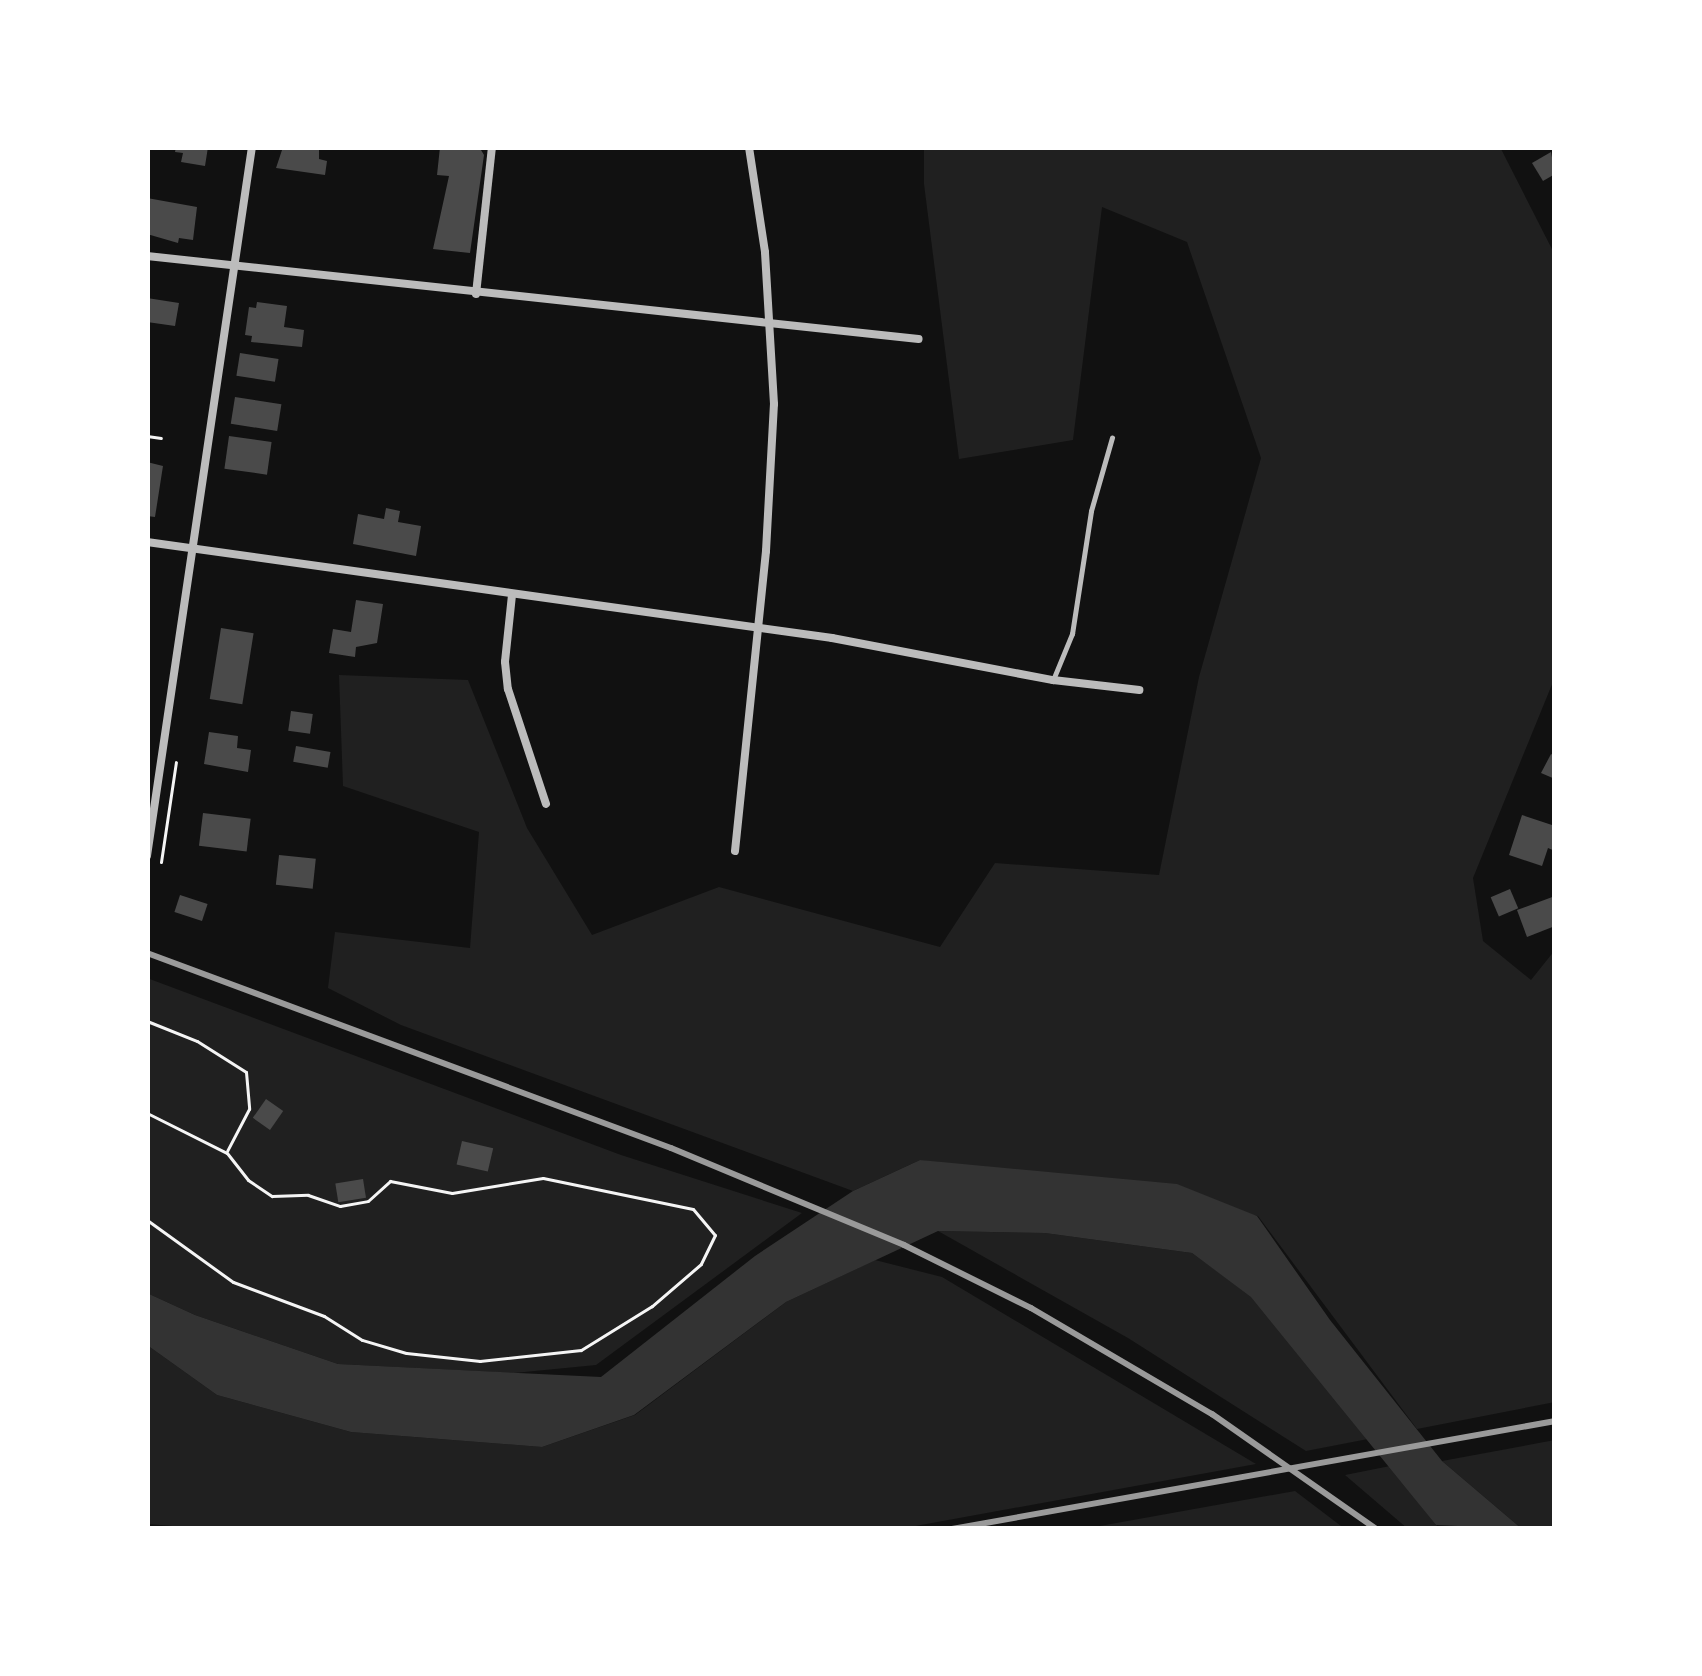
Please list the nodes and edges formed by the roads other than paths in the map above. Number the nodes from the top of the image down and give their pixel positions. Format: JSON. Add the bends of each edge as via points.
{"nodes":[{"id":1,"x":252,"y":147,"type":"edge"},
{"id":2,"x":491,"y":147,"type":"edge"},
{"id":3,"x":749,"y":147,"type":"edge"},
{"id":4,"x":147,"y":256,"type":"edge"},
{"id":5,"x":231,"y":266,"type":"junction"},
{"id":6,"x":476,"y":294,"type":"junction"},
{"id":7,"x":772,"y":326,"type":"junction"},
{"id":8,"x":919,"y":339,"type":"dead end"},
{"id":9,"x":1112,"y":438,"type":"dead end"},
{"id":10,"x":147,"y":542,"type":"edge"},
{"id":11,"x":190,"y":548,"type":"junction"},
{"id":12,"x":512,"y":595,"type":"junction"},
{"id":13,"x":755,"y":630,"type":"junction"},
{"id":14,"x":1053,"y":680,"type":"junction"},
{"id":15,"x":1139,"y":690,"type":"dead end"},
{"id":16,"x":546,"y":804,"type":"dead end"},
{"id":17,"x":735,"y":851,"type":"dead end"},
{"id":18,"x":147,"y":860,"type":"edge"}],
"edges":[{"from":1,"to":5,"type":"street"},
{"from":2,"to":6,"type":"street"},
{"from":3,"to":7,"type":"street"},
{"from":4,"to":5,"type":"street"},
{"from":5,"to":6,"type":"street"},
{"from":5,"to":11,"type":"street"},
{"from":6,"to":7,"type":"street"},
{"from":7,"to":8,"type":"street"},
{"from":7,"to":13,"type":"street","via":[[767,530]]},
{"from":9,"to":14,"type":"lane","via":[[1090,511],[1072,634]]},
{"from":10,"to":11,"type":"street"},
{"from":11,"to":12,"type":"street"},
{"from":11,"to":18,"type":"street"},
{"from":12,"to":13,"type":"street"},
{"from":12,"to":16,"type":"street","via":[[508,689]]},
{"from":13,"to":14,"type":"street"},
{"from":13,"to":17,"type":"street"},
{"from":14,"to":15,"type":"street"}]}
